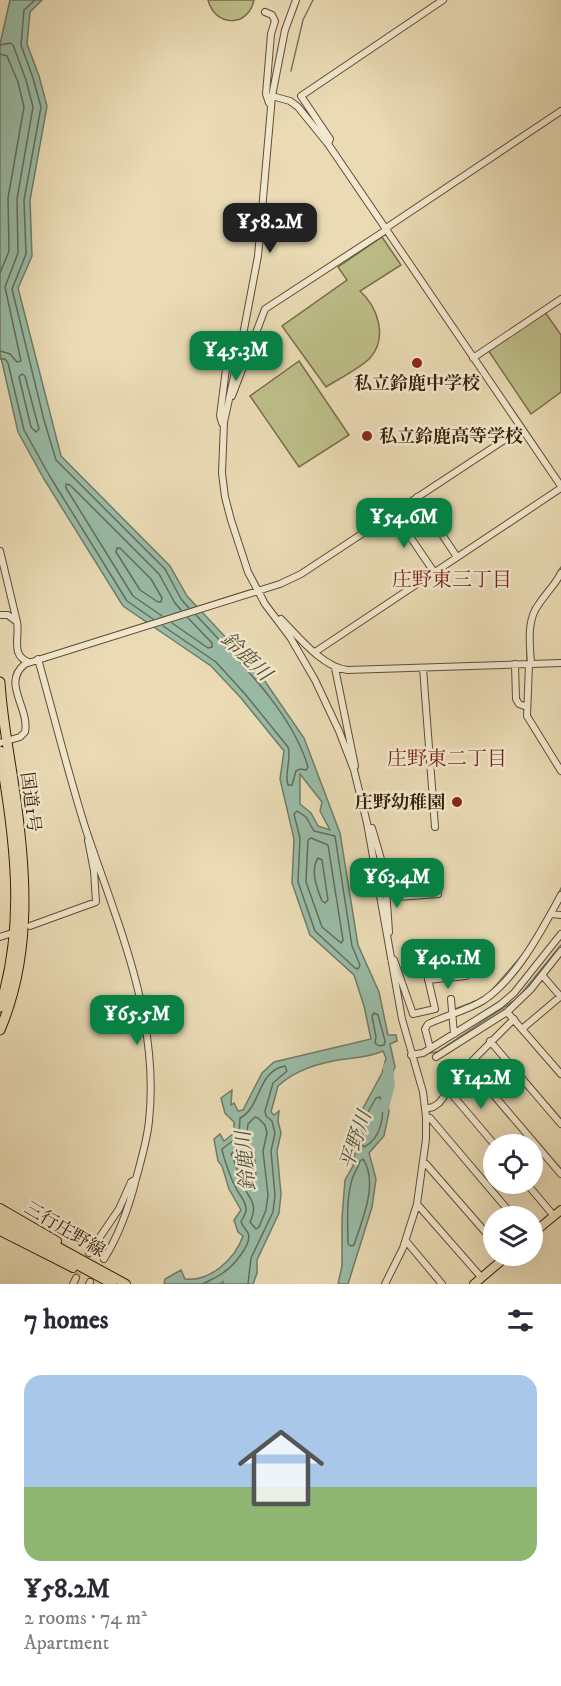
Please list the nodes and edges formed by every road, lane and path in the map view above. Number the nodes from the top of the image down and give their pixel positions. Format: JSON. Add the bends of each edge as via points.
{"nodes":[{"id":1,"x":296,"y":0,"type":"edge"},
{"id":2,"x":442,"y":0,"type":"edge"},
{"id":3,"x":265,"y":12,"type":"dead end"},
{"id":4,"x":272,"y":96,"type":"junction"},
{"id":5,"x":271,"y":106,"type":"junction"},
{"id":6,"x":561,"y":111,"type":"edge"},
{"id":7,"x":328,"y":144,"type":"junction"},
{"id":8,"x":386,"y":229,"type":"junction"},
{"id":9,"x":561,"y":298,"type":"edge"},
{"id":10,"x":220,"y":356,"type":"dead end"},
{"id":11,"x":472,"y":358,"type":"junction"},
{"id":12,"x":226,"y":406,"type":"junction"},
{"id":13,"x":223,"y":426,"type":"junction"},
{"id":14,"x":521,"y":429,"type":"junction"},
{"id":15,"x":561,"y":487,"type":"edge"},
{"id":16,"x":417,"y":497,"type":"junction"},
{"id":17,"x":394,"y":513,"type":"junction"},
{"id":18,"x":0,"y":551,"type":"edge"},
{"id":19,"x":457,"y":557,"type":"junction"},
{"id":20,"x":434,"y":572,"type":"junction"},
{"id":21,"x":561,"y":573,"type":"edge"},
{"id":22,"x":257,"y":590,"type":"junction"},
{"id":23,"x":265,"y":604,"type":"junction"},
{"id":24,"x":0,"y":615,"type":"edge"},
{"id":25,"x":17,"y":622,"type":"junction"},
{"id":26,"x":315,"y":652,"type":"junction"},
{"id":27,"x":38,"y":659,"type":"junction"},
{"id":28,"x":29,"y":662,"type":"junction"},
{"id":29,"x":561,"y":663,"type":"edge"},
{"id":30,"x":515,"y":664,"type":"junction"},
{"id":31,"x":528,"y":664,"type":"junction"},
{"id":32,"x":335,"y":668,"type":"junction"},
{"id":33,"x":423,"y":668,"type":"junction"},
{"id":34,"x":0,"y":682,"type":"edge"},
{"id":35,"x":524,"y":706,"type":"junction"},
{"id":36,"x":3,"y":743,"type":"edge"},
{"id":37,"x":0,"y":751,"type":"edge"},
{"id":38,"x":354,"y":770,"type":"junction"},
{"id":39,"x":561,"y":771,"type":"edge"},
{"id":40,"x":367,"y":823,"type":"junction"},
{"id":41,"x":435,"y":826,"type":"dead end"},
{"id":42,"x":88,"y":836,"type":"junction"},
{"id":43,"x":411,"y":870,"type":"dead end"},
{"id":44,"x":393,"y":872,"type":"junction"},
{"id":45,"x":385,"y":873,"type":"junction"},
{"id":46,"x":438,"y":894,"type":"dead end"},
{"id":47,"x":561,"y":895,"type":"edge"},
{"id":48,"x":552,"y":914,"type":"junction"},
{"id":49,"x":561,"y":915,"type":"edge"},
{"id":50,"x":30,"y":926,"type":"dead end"},
{"id":51,"x":9,"y":934,"type":"dead end"},
{"id":52,"x":561,"y":934,"type":"edge"},
{"id":53,"x":386,"y":935,"type":"junction"},
{"id":54,"x":0,"y":937,"type":"edge"},
{"id":55,"x":561,"y":951,"type":"edge"},
{"id":56,"x":390,"y":957,"type":"junction"},
{"id":57,"x":425,"y":966,"type":"dead end"},
{"id":58,"x":542,"y":975,"type":"junction"},
{"id":59,"x":466,"y":976,"type":"dead end"},
{"id":60,"x":429,"y":980,"type":"junction"},
{"id":61,"x":561,"y":997,"type":"edge"},
{"id":62,"x":0,"y":1007,"type":"edge"},
{"id":63,"x":452,"y":1008,"type":"junction"},
{"id":64,"x":507,"y":1012,"type":"junction"},
{"id":65,"x":514,"y":1019,"type":"junction"},
{"id":66,"x":522,"y":1029,"type":"junction"},
{"id":67,"x":0,"y":1030,"type":"edge"},
{"id":68,"x":454,"y":1034,"type":"junction"},
{"id":69,"x":490,"y":1041,"type":"junction"},
{"id":70,"x":430,"y":1048,"type":"junction"},
{"id":71,"x":411,"y":1055,"type":"junction"},
{"id":72,"x":436,"y":1057,"type":"dead end"},
{"id":73,"x":468,"y":1065,"type":"junction"},
{"id":74,"x":561,"y":1074,"type":"edge"},
{"id":75,"x":449,"y":1091,"type":"junction"},
{"id":76,"x":425,"y":1109,"type":"junction"},
{"id":77,"x":426,"y":1117,"type":"junction"},
{"id":78,"x":561,"y":1124,"type":"edge"},
{"id":79,"x":486,"y":1134,"type":"edge"},
{"id":80,"x":423,"y":1164,"type":"junction"},
{"id":81,"x":561,"y":1174,"type":"edge"},
{"id":82,"x":136,"y":1179,"type":"junction"},
{"id":83,"x":538,"y":1194,"type":"edge"},
{"id":84,"x":417,"y":1204,"type":"junction"},
{"id":85,"x":505,"y":1206,"type":"edge"},
{"id":86,"x":0,"y":1208,"type":"edge"},
{"id":87,"x":558,"y":1213,"type":"edge"},
{"id":88,"x":0,"y":1215,"type":"edge"},
{"id":89,"x":0,"y":1223,"type":"edge"},
{"id":90,"x":543,"y":1225,"type":"edge"},
{"id":91,"x":483,"y":1229,"type":"edge"},
{"id":92,"x":0,"y":1231,"type":"edge"},
{"id":93,"x":406,"y":1241,"type":"junction"},
{"id":94,"x":43,"y":1243,"type":"junction"},
{"id":95,"x":89,"y":1253,"type":"tunnel mouth"},
{"id":96,"x":104,"y":1259,"type":"dead end"},
{"id":97,"x":494,"y":1266,"type":"edge"},
{"id":98,"x":481,"y":1277,"type":"junction"},
{"id":99,"x":90,"y":1278,"type":"edge"},
{"id":100,"x":113,"y":1280,"type":"edge"},
{"id":101,"x":104,"y":1284,"type":"edge"},
{"id":102,"x":126,"y":1284,"type":"edge"},
{"id":103,"x":385,"y":1284,"type":"edge"},
{"id":104,"x":442,"y":1284,"type":"edge"},
{"id":105,"x":474,"y":1284,"type":"edge"}],
"edges":[{"from":1,"to":4,"type":"street","via":[[285,30]]},
{"from":2,"to":7,"type":"street","via":[[301,96],[330,139]]},
{"from":3,"to":5,"type":"street","via":[[275,21],[266,94]]},
{"from":4,"to":5,"type":"street"},
{"from":4,"to":7,"type":"street","via":[[298,107]]},
{"from":5,"to":12,"type":"street","via":[[258,256]]},
{"from":6,"to":8,"type":"street"},
{"from":7,"to":8,"type":"street"},
{"from":8,"to":11,"type":"street"},
{"from":8,"to":12,"type":"street","via":[[266,309]]},
{"from":9,"to":11,"type":"street"},
{"from":10,"to":13,"type":"street","via":[[226,361],[220,416]]},
{"from":11,"to":14,"type":"street"},
{"from":12,"to":13,"type":"street"},
{"from":13,"to":22,"type":"street","via":[[225,496]]},
{"from":14,"to":15,"type":"street"},
{"from":14,"to":16,"type":"street"},
{"from":15,"to":19,"type":"street"},
{"from":16,"to":17,"type":"street"},
{"from":16,"to":19,"type":"street"},
{"from":17,"to":20,"type":"street"},
{"from":17,"to":22,"type":"street","via":[[301,574]]},
{"from":18,"to":25,"type":"street"},
{"from":19,"to":20,"type":"street"},
{"from":20,"to":26,"type":"street"},
{"from":21,"to":31,"type":"street","via":[[536,608]]},
{"from":22,"to":23,"type":"street"},
{"from":22,"to":27,"type":"street"},
{"from":23,"to":26,"type":"street"},
{"from":23,"to":38,"type":"street","via":[[315,680]]},
{"from":24,"to":25,"type":"street","via":[[8,615]]},
{"from":25,"to":28,"type":"street","via":[[17,650]]},
{"from":26,"to":32,"type":"street"},
{"from":27,"to":28,"type":"street"},
{"from":27,"to":42,"type":"street"},
{"from":28,"to":36,"type":"street","via":[[20,668],[15,679],[25,732]]},
{"from":29,"to":31,"type":"street"},
{"from":30,"to":31,"type":"street"},
{"from":30,"to":33,"type":"street"},
{"from":30,"to":35,"type":"street","via":[[516,699]]},
{"from":31,"to":35,"type":"street"},
{"from":32,"to":33,"type":"street"},
{"from":32,"to":38,"type":"street"},
{"from":33,"to":41,"type":"street"},
{"from":34,"to":36,"type":"highway","name":"国道1号"},
{"from":35,"to":39,"type":"street"},
{"from":36,"to":67,"type":"highway","name":"国道1号","via":[[14,788],[24,920],[16,979]]},
{"from":37,"to":62,"type":"highway","name":"国道1号","via":[[16,874],[17,922]]},
{"from":38,"to":40,"type":"street"},
{"from":40,"to":45,"type":"street"},
{"from":40,"to":53,"type":"street"},
{"from":42,"to":50,"type":"street","via":[[96,902]]},
{"from":42,"to":82,"type":"street","via":[[143,1006],[151,1077],[149,1120]]},
{"from":43,"to":44,"type":"street"},
{"from":44,"to":45,"type":"street"},
{"from":44,"to":46,"type":"street","via":[[398,897]]},
{"from":45,"to":53,"type":"street","via":[[389,931]]},
{"from":47,"to":48,"type":"street"},
{"from":48,"to":49,"type":"street"},
{"from":48,"to":63,"type":"street","via":[[540,936],[495,991],[479,1002]]},
{"from":51,"to":54,"type":"street"},
{"from":52,"to":68,"type":"street","via":[[514,993]]},
{"from":53,"to":56,"type":"street"},
{"from":55,"to":58,"type":"street"},
{"from":56,"to":60,"type":"street","via":[[413,1014],[435,1009]]},
{"from":56,"to":71,"type":"street"},
{"from":57,"to":60,"type":"street"},
{"from":58,"to":61,"type":"street"},
{"from":58,"to":64,"type":"street"},
{"from":59,"to":60,"type":"street"},
{"from":61,"to":66,"type":"street"},
{"from":63,"to":68,"type":"street"},
{"from":63,"to":70,"type":"street","via":[[425,1029]]},
{"from":64,"to":65,"type":"street"},
{"from":64,"to":72,"type":"street"},
{"from":65,"to":66,"type":"street"},
{"from":65,"to":69,"type":"street"},
{"from":66,"to":74,"type":"street"},
{"from":68,"to":70,"type":"street"},
{"from":69,"to":73,"type":"street"},
{"from":69,"to":78,"type":"street"},
{"from":70,"to":71,"type":"street"},
{"from":71,"to":76,"type":"street"},
{"from":73,"to":75,"type":"street"},
{"from":73,"to":81,"type":"street"},
{"from":75,"to":76,"type":"street","via":[[433,1107]]},
{"from":75,"to":79,"type":"street"},
{"from":76,"to":77,"type":"street"},
{"from":77,"to":80,"type":"street"},
{"from":77,"to":85,"type":"street"},
{"from":80,"to":84,"type":"street"},
{"from":80,"to":91,"type":"street"},
{"from":82,"to":95,"type":"street"},
{"from":82,"to":96,"type":"street","via":[[121,1225]]},
{"from":83,"to":87,"type":"street"},
{"from":84,"to":93,"type":"street"},
{"from":84,"to":98,"type":"street"},
{"from":86,"to":100,"type":"main road","name":"三行庄野線","via":[[75,1251]]},
{"from":87,"to":90,"type":"main road"},
{"from":88,"to":94,"type":"main road","name":"三行庄野線"},
{"from":89,"to":94,"type":"main road","name":"三行庄野線"},
{"from":92,"to":99,"type":"main road","name":"三行庄野線"},
{"from":93,"to":103,"type":"street"},
{"from":93,"to":104,"type":"street"},
{"from":94,"to":99,"type":"main road","name":"三行庄野線"},
{"from":94,"to":100,"type":"main road","name":"三行庄野線"},
{"from":97,"to":98,"type":"main road"},
{"from":98,"to":105,"type":"main road"},
{"from":99,"to":100,"type":"main road","name":"三行庄野線"},
{"from":99,"to":101,"type":"main road","name":"三行庄野線"},
{"from":100,"to":102,"type":"main road","name":"三行庄野線"}]}
